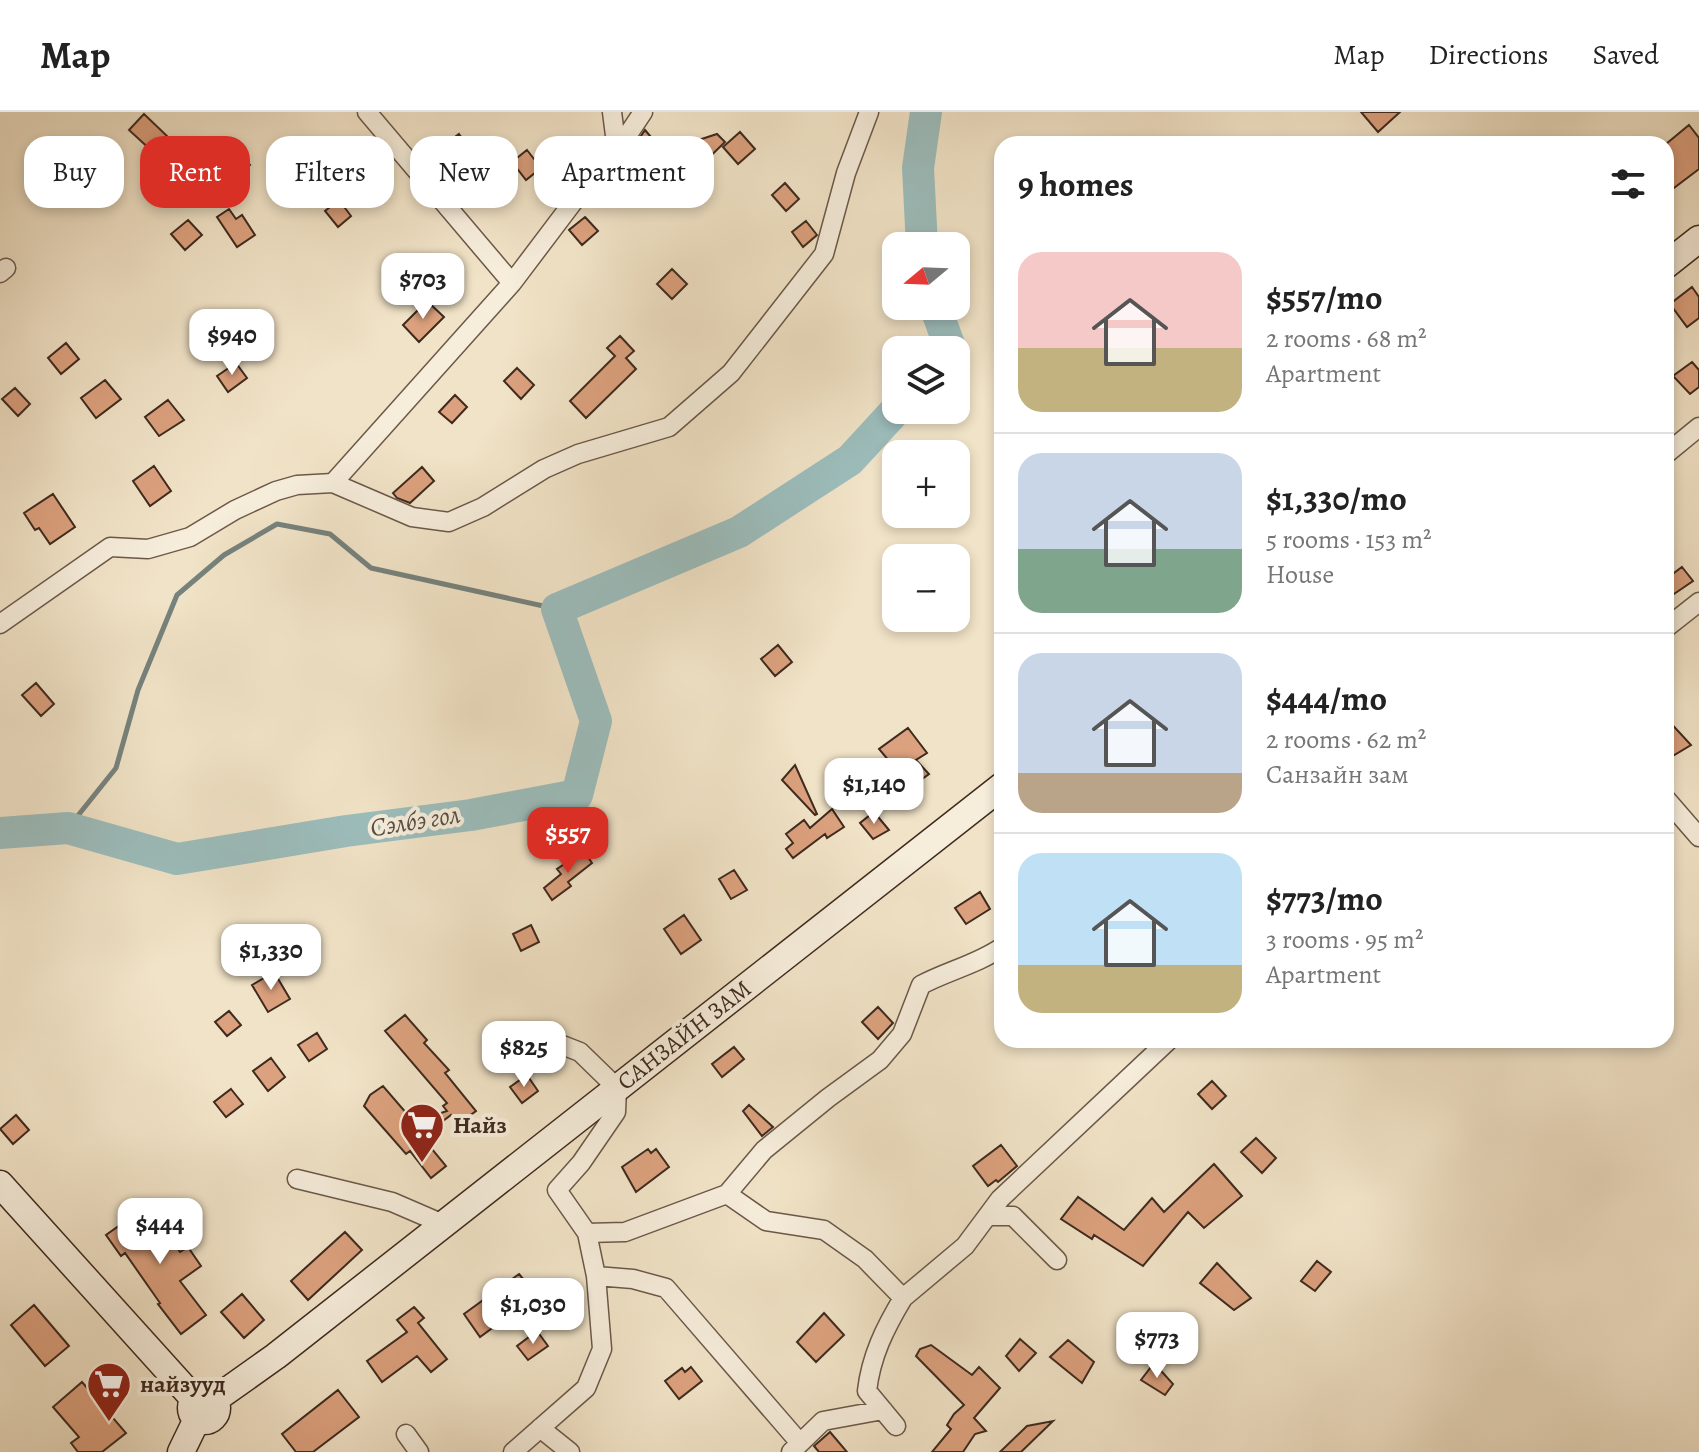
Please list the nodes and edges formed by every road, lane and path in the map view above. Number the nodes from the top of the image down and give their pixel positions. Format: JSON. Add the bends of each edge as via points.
{"nodes":[{"id":1,"x":367,"y":112,"type":"edge"},
{"id":2,"x":612,"y":112,"type":"edge"},
{"id":3,"x":643,"y":112,"type":"edge"},
{"id":4,"x":869,"y":112,"type":"edge"},
{"id":5,"x":615,"y":136,"type":"edge"},
{"id":6,"x":627,"y":136,"type":"edge"},
{"id":7,"x":569,"y":208,"type":"edge"},
{"id":8,"x":1699,"y":239,"type":"edge"},
{"id":9,"x":1674,"y":259,"type":"edge"},
{"id":10,"x":512,"y":283,"type":"junction"},
{"id":11,"x":1699,"y":427,"type":"edge"},
{"id":12,"x":1674,"y":447,"type":"edge"},
{"id":13,"x":333,"y":483,"type":"junction"},
{"id":14,"x":1699,"y":602,"type":"edge"},
{"id":15,"x":1674,"y":622,"type":"edge"},
{"id":16,"x":0,"y":624,"type":"edge"},
{"id":17,"x":994,"y":792,"type":"edge"},
{"id":18,"x":1674,"y":808,"type":"edge"},
{"id":19,"x":1698,"y":837,"type":"edge"},
{"id":20,"x":994,"y":953,"type":"edge"},
{"id":21,"x":529,"y":1032,"type":"dead end"},
{"id":22,"x":1160,"y":1048,"type":"edge"},
{"id":23,"x":617,"y":1088,"type":"junction"},
{"id":24,"x":297,"y":1179,"type":"dead end"},
{"id":25,"x":0,"y":1184,"type":"edge"},
{"id":26,"x":727,"y":1194,"type":"junction"},
{"id":27,"x":988,"y":1216,"type":"junction"},
{"id":28,"x":443,"y":1224,"type":"junction"},
{"id":29,"x":587,"y":1233,"type":"junction"},
{"id":30,"x":1057,"y":1260,"type":"dead end"},
{"id":31,"x":596,"y":1276,"type":"junction"},
{"id":32,"x":903,"y":1298,"type":"junction"},
{"id":33,"x":202,"y":1406,"type":"junction"},
{"id":34,"x":883,"y":1410,"type":"junction"},
{"id":35,"x":896,"y":1426,"type":"dead end"},
{"id":36,"x":540,"y":1428,"type":"junction"},
{"id":37,"x":406,"y":1434,"type":"dead end"},
{"id":38,"x":796,"y":1447,"type":"edge"},
{"id":39,"x":181,"y":1452,"type":"edge"},
{"id":40,"x":419,"y":1452,"type":"edge"},
{"id":41,"x":513,"y":1452,"type":"edge"},
{"id":42,"x":570,"y":1452,"type":"edge"}],
"edges":[{"from":1,"to":10,"type":"street"},
{"from":2,"to":5,"type":"street"},
{"from":3,"to":6,"type":"street"},
{"from":4,"to":13,"type":"street","via":[[824,254],[731,373],[669,427],[567,459],[449,522],[412,517]]},
{"from":7,"to":10,"type":"street"},
{"from":8,"to":9,"type":"main road"},
{"from":10,"to":13,"type":"street"},
{"from":11,"to":12,"type":"street"},
{"from":13,"to":16,"type":"street","via":[[276,491],[190,537],[148,549],[110,547]]},
{"from":14,"to":15,"type":"street"},
{"from":17,"to":23,"type":"main road","name":"САНЗАЙН ЗАМ"},
{"from":18,"to":19,"type":"street"},
{"from":20,"to":26,"type":"street","via":[[921,985],[902,1034],[880,1060],[764,1150]]},
{"from":21,"to":23,"type":"street","via":[[580,1052]]},
{"from":22,"to":27,"type":"street"},
{"from":23,"to":28,"type":"main road","name":"САНЗАЙН ЗАМ"},
{"from":23,"to":29,"type":"street","via":[[616,1112],[557,1190]]},
{"from":24,"to":28,"type":"street","via":[[392,1202]]},
{"from":25,"to":33,"type":"main road"},
{"from":26,"to":29,"type":"street","via":[[625,1232]]},
{"from":26,"to":32,"type":"street","via":[[766,1221],[824,1230],[865,1259]]},
{"from":27,"to":30,"type":"street","via":[[1013,1216]]},
{"from":27,"to":32,"type":"street","via":[[965,1246]]},
{"from":28,"to":33,"type":"main road","name":"САНЗАЙН ЗАМ"},
{"from":29,"to":31,"type":"street"},
{"from":31,"to":36,"type":"street","via":[[602,1349],[586,1388]]},
{"from":31,"to":38,"type":"street","via":[[666,1288]]},
{"from":32,"to":34,"type":"street","via":[[882,1332],[869,1374],[867,1391]]},
{"from":33,"to":39,"type":"main road"},
{"from":34,"to":35,"type":"street"},
{"from":34,"to":38,"type":"street","via":[[823,1421]]},
{"from":36,"to":41,"type":"street"},
{"from":36,"to":42,"type":"street"},
{"from":37,"to":40,"type":"street"}]}
